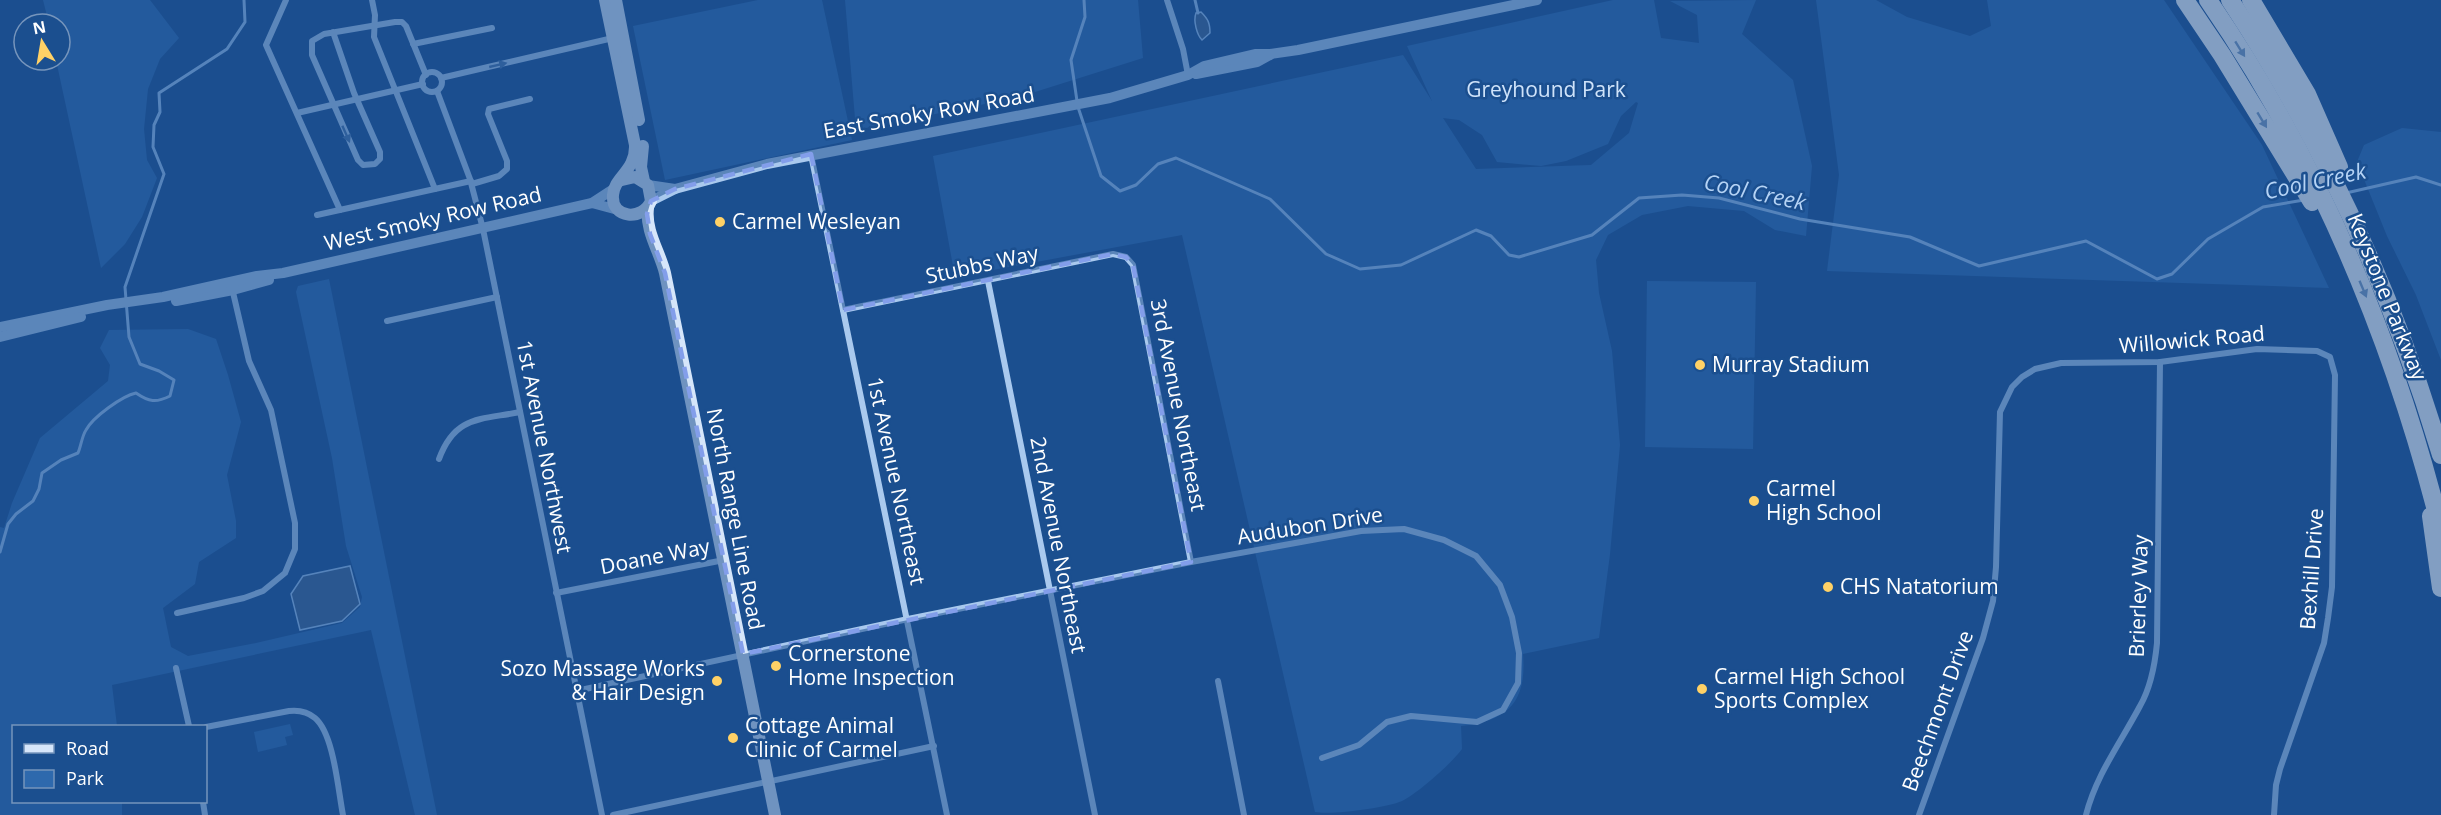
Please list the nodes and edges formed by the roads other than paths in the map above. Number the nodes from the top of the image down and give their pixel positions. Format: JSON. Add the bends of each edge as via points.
{"nodes":[{"id":1,"x":286,"y":0,"type":"edge"},
{"id":2,"x":372,"y":0,"type":"edge"},
{"id":3,"x":605,"y":0,"type":"edge"},
{"id":4,"x":616,"y":0,"type":"edge"},
{"id":5,"x":1167,"y":0,"type":"edge"},
{"id":6,"x":1537,"y":0,"type":"edge"},
{"id":7,"x":2185,"y":0,"type":"edge"},
{"id":8,"x":2208,"y":0,"type":"edge"},
{"id":9,"x":2230,"y":0,"type":"edge"},
{"id":10,"x":2250,"y":0,"type":"edge"},
{"id":11,"x":373,"y":26,"type":"junction"},
{"id":12,"x":492,"y":28,"type":"dead end"},
{"id":13,"x":333,"y":32,"type":"junction"},
{"id":14,"x":617,"y":37,"type":"junction"},
{"id":15,"x":413,"y":44,"type":"junction"},
{"id":16,"x":426,"y":75,"type":"junction"},
{"id":17,"x":1188,"y":75,"type":"junction"},
{"id":18,"x":441,"y":78,"type":"junction"},
{"id":19,"x":423,"y":84,"type":"junction"},
{"id":20,"x":394,"y":90,"type":"junction"},
{"id":21,"x":436,"y":91,"type":"junction"},
{"id":22,"x":357,"y":99,"type":"junction"},
{"id":23,"x":530,"y":99,"type":"dead end"},
{"id":24,"x":333,"y":104,"type":"junction"},
{"id":25,"x":297,"y":113,"type":"junction"},
{"id":26,"x":811,"y":154,"type":"junction"},
{"id":27,"x":2332,"y":162,"type":"junction"},
{"id":28,"x":471,"y":183,"type":"junction"},
{"id":29,"x":646,"y":183,"type":"junction"},
{"id":30,"x":618,"y":184,"type":"junction"},
{"id":31,"x":435,"y":189,"type":"junction"},
{"id":32,"x":675,"y":189,"type":"junction"},
{"id":33,"x":592,"y":203,"type":"junction"},
{"id":34,"x":649,"y":205,"type":"junction"},
{"id":35,"x":340,"y":210,"type":"junction"},
{"id":36,"x":624,"y":213,"type":"junction"},
{"id":37,"x":317,"y":215,"type":"dead end"},
{"id":38,"x":483,"y":229,"type":"junction"},
{"id":39,"x":650,"y":234,"type":"junction"},
{"id":40,"x":2340,"y":235,"type":"junction"},
{"id":41,"x":1126,"y":257,"type":"joint"},
{"id":42,"x":988,"y":281,"type":"junction"},
{"id":43,"x":232,"y":286,"type":"junction"},
{"id":44,"x":497,"y":297,"type":"junction"},
{"id":45,"x":107,"y":308,"type":"junction"},
{"id":46,"x":843,"y":310,"type":"junction"},
{"id":47,"x":387,"y":321,"type":"dead end"},
{"id":48,"x":0,"y":327,"type":"edge"},
{"id":49,"x":0,"y":337,"type":"edge"},
{"id":50,"x":2293,"y":350,"type":"joint"},
{"id":51,"x":2160,"y":362,"type":"junction"},
{"id":52,"x":2058,"y":364,"type":"joint"},
{"id":53,"x":520,"y":412,"type":"junction"},
{"id":54,"x":2433,"y":428,"type":"junction"},
{"id":55,"x":2441,"y":449,"type":"edge"},
{"id":56,"x":2420,"y":450,"type":"junction"},
{"id":57,"x":2441,"y":455,"type":"edge"},
{"id":58,"x":439,"y":459,"type":"dead end"},
{"id":59,"x":2441,"y":530,"type":"edge"},
{"id":60,"x":724,"y":560,"type":"junction"},
{"id":61,"x":1191,"y":562,"type":"junction"},
{"id":62,"x":2441,"y":588,"type":"edge"},
{"id":63,"x":1051,"y":591,"type":"junction"},
{"id":64,"x":556,"y":593,"type":"junction"},
{"id":65,"x":177,"y":613,"type":"dead end"},
{"id":66,"x":908,"y":619,"type":"junction"},
{"id":67,"x":742,"y":654,"type":"junction"},
{"id":68,"x":176,"y":668,"type":"dead end"},
{"id":69,"x":1218,"y":681,"type":"dead end"},
{"id":70,"x":576,"y":691,"type":"junction"},
{"id":71,"x":189,"y":725,"type":"edge"},
{"id":72,"x":207,"y":727,"type":"edge"},
{"id":73,"x":934,"y":746,"type":"junction"},
{"id":74,"x":1322,"y":758,"type":"dead end"},
{"id":75,"x":768,"y":782,"type":"junction"},
{"id":76,"x":1244,"y":814,"type":"edge"},
{"id":77,"x":343,"y":815,"type":"edge"},
{"id":78,"x":602,"y":815,"type":"edge"},
{"id":79,"x":613,"y":815,"type":"edge"},
{"id":80,"x":775,"y":815,"type":"edge"},
{"id":81,"x":947,"y":815,"type":"edge"},
{"id":82,"x":1095,"y":815,"type":"edge"},
{"id":83,"x":1234,"y":815,"type":"edge"},
{"id":84,"x":1919,"y":815,"type":"edge"},
{"id":85,"x":2086,"y":815,"type":"edge"},
{"id":86,"x":2274,"y":815,"type":"edge"}],
"edges":[{"from":1,"to":25,"type":"street","via":[[266,45]]},
{"from":2,"to":11,"type":"street"},
{"from":3,"to":14,"type":"main road"},
{"from":4,"to":14,"type":"main road"},
{"from":5,"to":17,"type":"street"},
{"from":6,"to":17,"type":"street","name":"East Smoky Row Road","via":[[1401,30],[1250,55],[1204,66]]},
{"from":7,"to":40,"type":"highway","one_way":true,"via":[[2315,207]]},
{"from":8,"to":40,"type":"highway","name":"Keystone Parkway","one_way":true,"via":[[2252,69]]},
{"from":9,"to":27,"type":"highway"},
{"from":10,"to":27,"type":"highway","via":[[2302,85]]},
{"from":11,"to":13,"type":"street"},
{"from":11,"to":15,"type":"street","via":[[402,22]]},
{"from":11,"to":20,"type":"street"},
{"from":12,"to":15,"type":"street"},
{"from":13,"to":22,"type":"street"},
{"from":13,"to":24,"type":"street","via":[[318,35],[312,41],[312,55]]},
{"from":18,"to":14,"type":"street","one_way":true},
{"from":14,"to":29,"type":"main road","via":[[642,134],[641,171]]},
{"from":14,"to":30,"type":"main road","via":[[635,145],[633,162]]},
{"from":15,"to":16,"type":"street"},
{"from":16,"to":18,"type":"street","via":[[433,73]]},
{"from":16,"to":19,"type":"street"},
{"from":17,"to":26,"type":"street","name":"East Smoky Row Road","via":[[1054,110]]},
{"from":18,"to":21,"type":"street","via":[[442,84]]},
{"from":19,"to":20,"type":"street"},
{"from":19,"to":21,"type":"street","via":[[428,91]]},
{"from":20,"to":22,"type":"street"},
{"from":20,"to":31,"type":"street"},
{"from":21,"to":28,"type":"street","name":"1st Avenue Northwest"},
{"from":22,"to":24,"type":"street"},
{"from":24,"to":22,"type":"street","one_way":true,"via":[[358,160],[372,166],[380,152]]},
{"from":23,"to":28,"type":"street","via":[[489,109],[507,169],[499,176]]},
{"from":24,"to":25,"type":"street"},
{"from":25,"to":35,"type":"street"},
{"from":26,"to":32,"type":"street","name":"East Smoky Row Road"},
{"from":26,"to":46,"type":"street","name":"1st Avenue Northeast"},
{"from":27,"to":54,"type":"highway","name":"Keystone Parkway","via":[[2400,332]]},
{"from":28,"to":31,"type":"street"},
{"from":28,"to":38,"type":"street","name":"1st Avenue Northwest"},
{"from":29,"to":30,"type":"main road","via":[[636,177]]},
{"from":29,"to":32,"type":"street","name":"East Smoky Row Road"},
{"from":29,"to":34,"type":"main road"},
{"from":30,"to":33,"type":"street","name":"West Smoky Row Road"},
{"from":30,"to":36,"type":"main road","via":[[613,197]]},
{"from":31,"to":35,"type":"street"},
{"from":32,"to":34,"type":"street","name":"East Smoky Row Road"},
{"from":33,"to":36,"type":"street","name":"West Smoky Row Road"},
{"from":33,"to":38,"type":"street","name":"West Smoky Row Road"},
{"from":34,"to":36,"type":"main road","via":[[640,214]]},
{"from":34,"to":39,"type":"main road","name":"North Range Line Road"},
{"from":35,"to":37,"type":"street"},
{"from":36,"to":39,"type":"main road","name":"North Range Line Road"},
{"from":38,"to":43,"type":"street","name":"West Smoky Row Road"},
{"from":38,"to":44,"type":"street","name":"1st Avenue Northwest"},
{"from":39,"to":60,"type":"main road","name":"North Range Line Road","via":[[665,273]]},
{"from":40,"to":56,"type":"highway","name":"Keystone Parkway","one_way":true,"via":[[2384,344]]},
{"from":41,"to":42,"type":"street","name":"Stubbs Way","via":[[1113,254]]},
{"from":41,"to":61,"type":"street","name":"3rd Avenue Northeast","via":[[1133,265]]},
{"from":42,"to":46,"type":"street","name":"Stubbs Way"},
{"from":42,"to":63,"type":"street","name":"2nd Avenue Northeast"},
{"from":43,"to":45,"type":"street","name":"West Smoky Row Road"},
{"from":43,"to":65,"type":"street","via":[[249,361],[272,410],[295,523],[295,549],[288,568],[269,588]]},
{"from":44,"to":47,"type":"street"},
{"from":44,"to":53,"type":"street","name":"1st Avenue Northwest"},
{"from":45,"to":48,"type":"street","name":"West Smoky Row Road"},
{"from":45,"to":49,"type":"street","name":"West Smoky Row Road"},
{"from":46,"to":66,"type":"street","name":"1st Avenue Northeast"},
{"from":50,"to":51,"type":"street","name":"Willowick Road","via":[[2228,351]]},
{"from":50,"to":86,"type":"street","name":"Bexhill Drive","via":[[2325,354],[2334,364],[2332,586],[2324,643],[2280,769]]},
{"from":51,"to":52,"type":"street","name":"Willowick Road"},
{"from":51,"to":85,"type":"street","name":"Brierley Way","via":[[2155,663],[2141,705],[2098,780]]},
{"from":52,"to":84,"type":"street","name":"Beechmont Drive","via":[[2035,369],[2022,377],[2004,399],[2000,412],[1993,601]]},
{"from":53,"to":58,"type":"street","via":[[459,427]]},
{"from":53,"to":64,"type":"street","name":"1st Avenue Northwest"},
{"from":54,"to":55,"type":"highway"},
{"from":54,"to":57,"type":"highway","name":"Keystone Parkway"},
{"from":56,"to":59,"type":"highway","name":"Keystone Parkway"},
{"from":56,"to":62,"type":"highway"},
{"from":60,"to":64,"type":"street","name":"Doane Way"},
{"from":60,"to":67,"type":"main road","name":"North Range Line Road"},
{"from":61,"to":63,"type":"street","name":"Audubon Drive"},
{"from":61,"to":74,"type":"street","name":"Audubon Drive","via":[[1361,531],[1404,529],[1444,540],[1476,556],[1500,585],[1519,653],[1518,683],[1503,710],[1477,722],[1411,716],[1387,722],[1359,745]]},
{"from":63,"to":66,"type":"street","name":"Audubon Drive"},
{"from":63,"to":82,"type":"street","name":"2nd Avenue Northeast"},
{"from":64,"to":70,"type":"street","name":"1st Avenue Northwest"},
{"from":66,"to":67,"type":"street","name":"Audubon Drive"},
{"from":66,"to":73,"type":"street","name":"1st Avenue Northeast"},
{"from":67,"to":70,"type":"street","name":"Audubon Drive"},
{"from":67,"to":75,"type":"main road","name":"North Range Line Road"},
{"from":68,"to":71,"type":"street"},
{"from":69,"to":76,"type":"street"},
{"from":70,"to":78,"type":"street","name":"1st Avenue Northwest"},
{"from":72,"to":77,"type":"street","via":[[297,710],[313,716],[327,737]]},
{"from":73,"to":75,"type":"street"},
{"from":73,"to":81,"type":"street","name":"1st Avenue Northeast"},
{"from":75,"to":79,"type":"street"},
{"from":75,"to":80,"type":"main road","name":"North Range Line Road"},
{"from":76,"to":83,"type":"street"}]}
